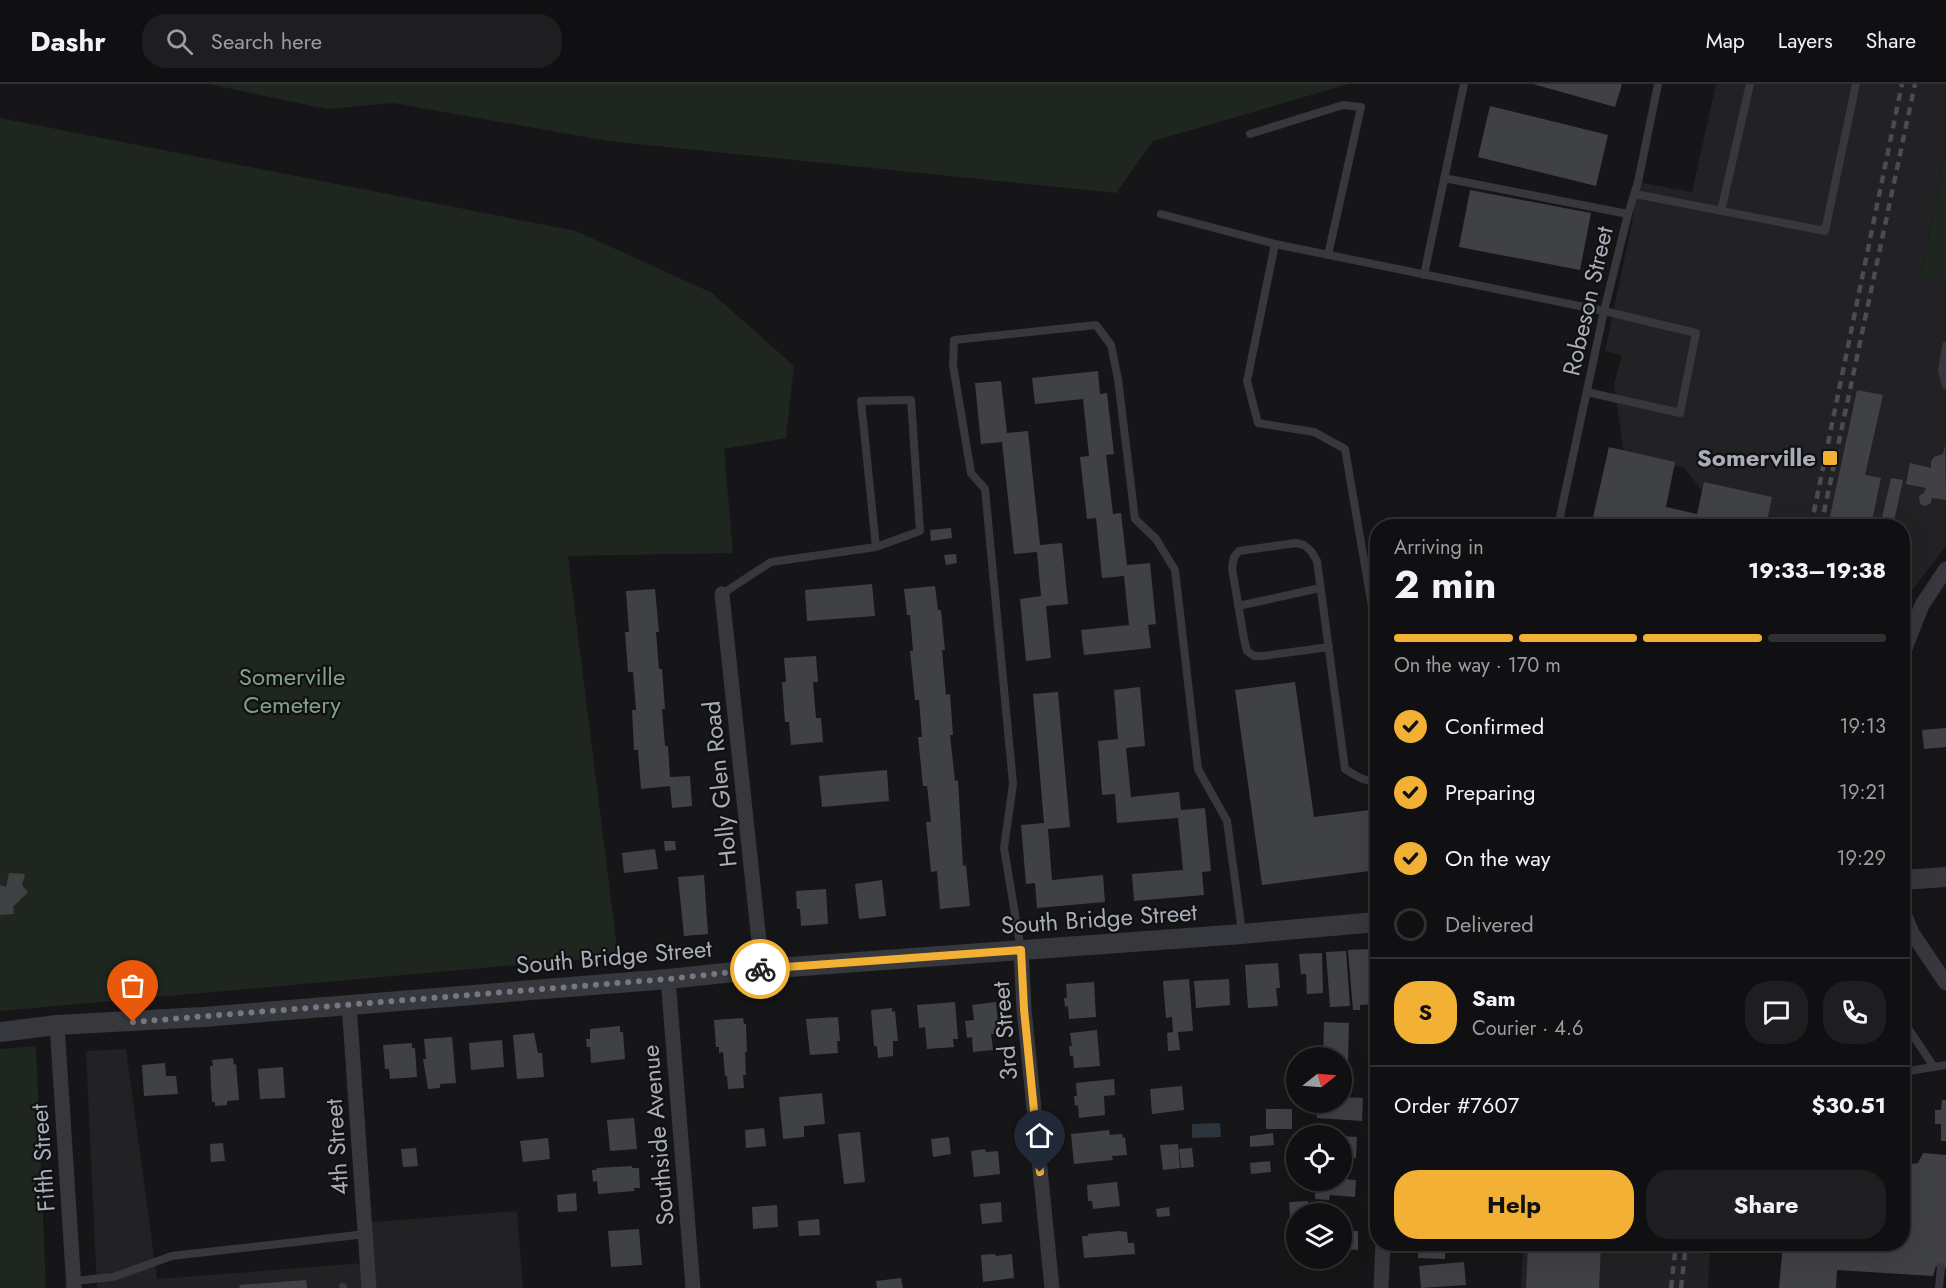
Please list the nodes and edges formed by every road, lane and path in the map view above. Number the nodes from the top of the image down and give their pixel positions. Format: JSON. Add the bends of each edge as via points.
{"nodes":[{"id":1,"x":1464,"y":84,"type":"edge"},
{"id":2,"x":1658,"y":84,"type":"edge"},
{"id":3,"x":1750,"y":84,"type":"edge"},
{"id":4,"x":1856,"y":84,"type":"edge"},
{"id":5,"x":1250,"y":134,"type":"dead end"},
{"id":6,"x":1444,"y":178,"type":"junction"},
{"id":7,"x":1635,"y":194,"type":"junction"},
{"id":8,"x":1720,"y":211,"type":"junction"},
{"id":9,"x":1161,"y":214,"type":"dead end"},
{"id":10,"x":1628,"y":214,"type":"junction"},
{"id":11,"x":1275,"y":244,"type":"junction"},
{"id":12,"x":1328,"y":255,"type":"junction"},
{"id":13,"x":1424,"y":275,"type":"junction"},
{"id":14,"x":1604,"y":311,"type":"junction"},
{"id":15,"x":1946,"y":346,"type":"edge"},
{"id":16,"x":1946,"y":386,"type":"edge"},
{"id":17,"x":1587,"y":392,"type":"junction"},
{"id":18,"x":1560,"y":519,"type":"edge"},
{"id":19,"x":876,"y":547,"type":"junction"},
{"id":20,"x":1946,"y":569,"type":"edge"},
{"id":21,"x":1320,"y":588,"type":"junction"},
{"id":22,"x":722,"y":594,"type":"joint"},
{"id":23,"x":1370,"y":595,"type":"edge"},
{"id":24,"x":1238,"y":606,"type":"junction"},
{"id":25,"x":1910,"y":636,"type":"edge"},
{"id":26,"x":1329,"y":647,"type":"junction"},
{"id":27,"x":1370,"y":781,"type":"edge"},
{"id":28,"x":1946,"y":877,"type":"edge"},
{"id":29,"x":1910,"y":879,"type":"edge"},
{"id":30,"x":1370,"y":923,"type":"edge"},
{"id":31,"x":1910,"y":928,"type":"edge"},
{"id":32,"x":1242,"y":934,"type":"junction"},
{"id":33,"x":1021,"y":950,"type":"junction"},
{"id":34,"x":762,"y":969,"type":"junction"},
{"id":35,"x":668,"y":979,"type":"junction"},
{"id":36,"x":1946,"y":982,"type":"edge"},
{"id":37,"x":350,"y":1004,"type":"junction"},
{"id":38,"x":57,"y":1025,"type":"junction"},
{"id":39,"x":1910,"y":1031,"type":"edge"},
{"id":40,"x":0,"y":1032,"type":"edge"},
{"id":41,"x":1946,"y":1065,"type":"edge"},
{"id":42,"x":1934,"y":1067,"type":"junction"},
{"id":43,"x":1910,"y":1070,"type":"edge"},
{"id":44,"x":366,"y":1234,"type":"junction"},
{"id":45,"x":1383,"y":1251,"type":"edge"},
{"id":46,"x":1941,"y":1267,"type":"dead end"},
{"id":47,"x":74,"y":1285,"type":"edge"},
{"id":48,"x":369,"y":1288,"type":"edge"},
{"id":49,"x":693,"y":1288,"type":"edge"},
{"id":50,"x":1052,"y":1288,"type":"edge"},
{"id":51,"x":1381,"y":1288,"type":"edge"},
{"id":52,"x":1939,"y":1288,"type":"edge"}],
"edges":[{"from":1,"to":6,"type":"lane"},
{"from":2,"to":7,"type":"lane","name":"Robeson Street"},
{"from":3,"to":8,"type":"lane"},
{"from":4,"to":8,"type":"lane","via":[[1825,231]]},
{"from":5,"to":12,"type":"lane","via":[[1343,105],[1361,107]]},
{"from":6,"to":10,"type":"lane"},
{"from":6,"to":13,"type":"lane"},
{"from":7,"to":8,"type":"lane"},
{"from":7,"to":10,"type":"lane","name":"Robeson Street"},
{"from":9,"to":11,"type":"lane"},
{"from":10,"to":14,"type":"lane","name":"Robeson Street"},
{"from":11,"to":12,"type":"lane"},
{"from":11,"to":23,"type":"lane","via":[[1247,381],[1258,423],[1314,432],[1345,449]]},
{"from":12,"to":13,"type":"lane"},
{"from":13,"to":14,"type":"lane"},
{"from":14,"to":17,"type":"lane","name":"Robeson Street"},
{"from":14,"to":17,"type":"lane","via":[[1696,333],[1680,413]]},
{"from":15,"to":16,"type":"lane","via":[[1942,371]]},
{"from":17,"to":18,"type":"lane","name":"Robeson Street"},
{"from":19,"to":19,"type":"lane","via":[[861,401],[911,400],[920,531]]},
{"from":19,"to":22,"type":"lane","via":[[771,562]]},
{"from":20,"to":25,"type":"street","via":[[1922,605]]},
{"from":21,"to":24,"type":"lane"},
{"from":21,"to":24,"type":"lane","via":[[1317,561],[1304,545],[1239,551],[1232,568]]},
{"from":21,"to":26,"type":"lane"},
{"from":22,"to":34,"type":"street","name":"Holly Glen Road"},
{"from":24,"to":26,"type":"lane","via":[[1247,651],[1254,656]]},
{"from":26,"to":27,"type":"lane","via":[[1345,769]]},
{"from":28,"to":29,"type":"street"},
{"from":30,"to":32,"type":"street","name":"South Bridge Street"},
{"from":31,"to":36,"type":"street"},
{"from":32,"to":33,"type":"street","name":"South Bridge Street"},
{"from":32,"to":33,"type":"lane","via":[[1227,821],[1198,769],[1175,570],[1156,539],[1135,519],[1118,379],[1111,345],[1096,324],[954,340],[953,365],[971,473],[985,489],[1013,784],[1004,848]]},
{"from":33,"to":34,"type":"street","name":"South Bridge Street"},
{"from":33,"to":50,"type":"street","name":"3rd Street"},
{"from":34,"to":35,"type":"street","name":"South Bridge Street"},
{"from":35,"to":37,"type":"street","name":"South Bridge Street"},
{"from":35,"to":49,"type":"street","name":"Southside Avenue"},
{"from":37,"to":38,"type":"street","name":"South Bridge Street"},
{"from":37,"to":44,"type":"street","name":"4th Street"},
{"from":38,"to":40,"type":"street","name":"South Bridge Street"},
{"from":38,"to":47,"type":"street","name":"Fifth Street"},
{"from":39,"to":42,"type":"lane"},
{"from":41,"to":42,"type":"lane"},
{"from":42,"to":43,"type":"lane"},
{"from":44,"to":47,"type":"lane","via":[[172,1256],[112,1277]]},
{"from":44,"to":48,"type":"street","name":"4th Street"},
{"from":45,"to":51,"type":"street"},
{"from":46,"to":52,"type":"lane"}]}
